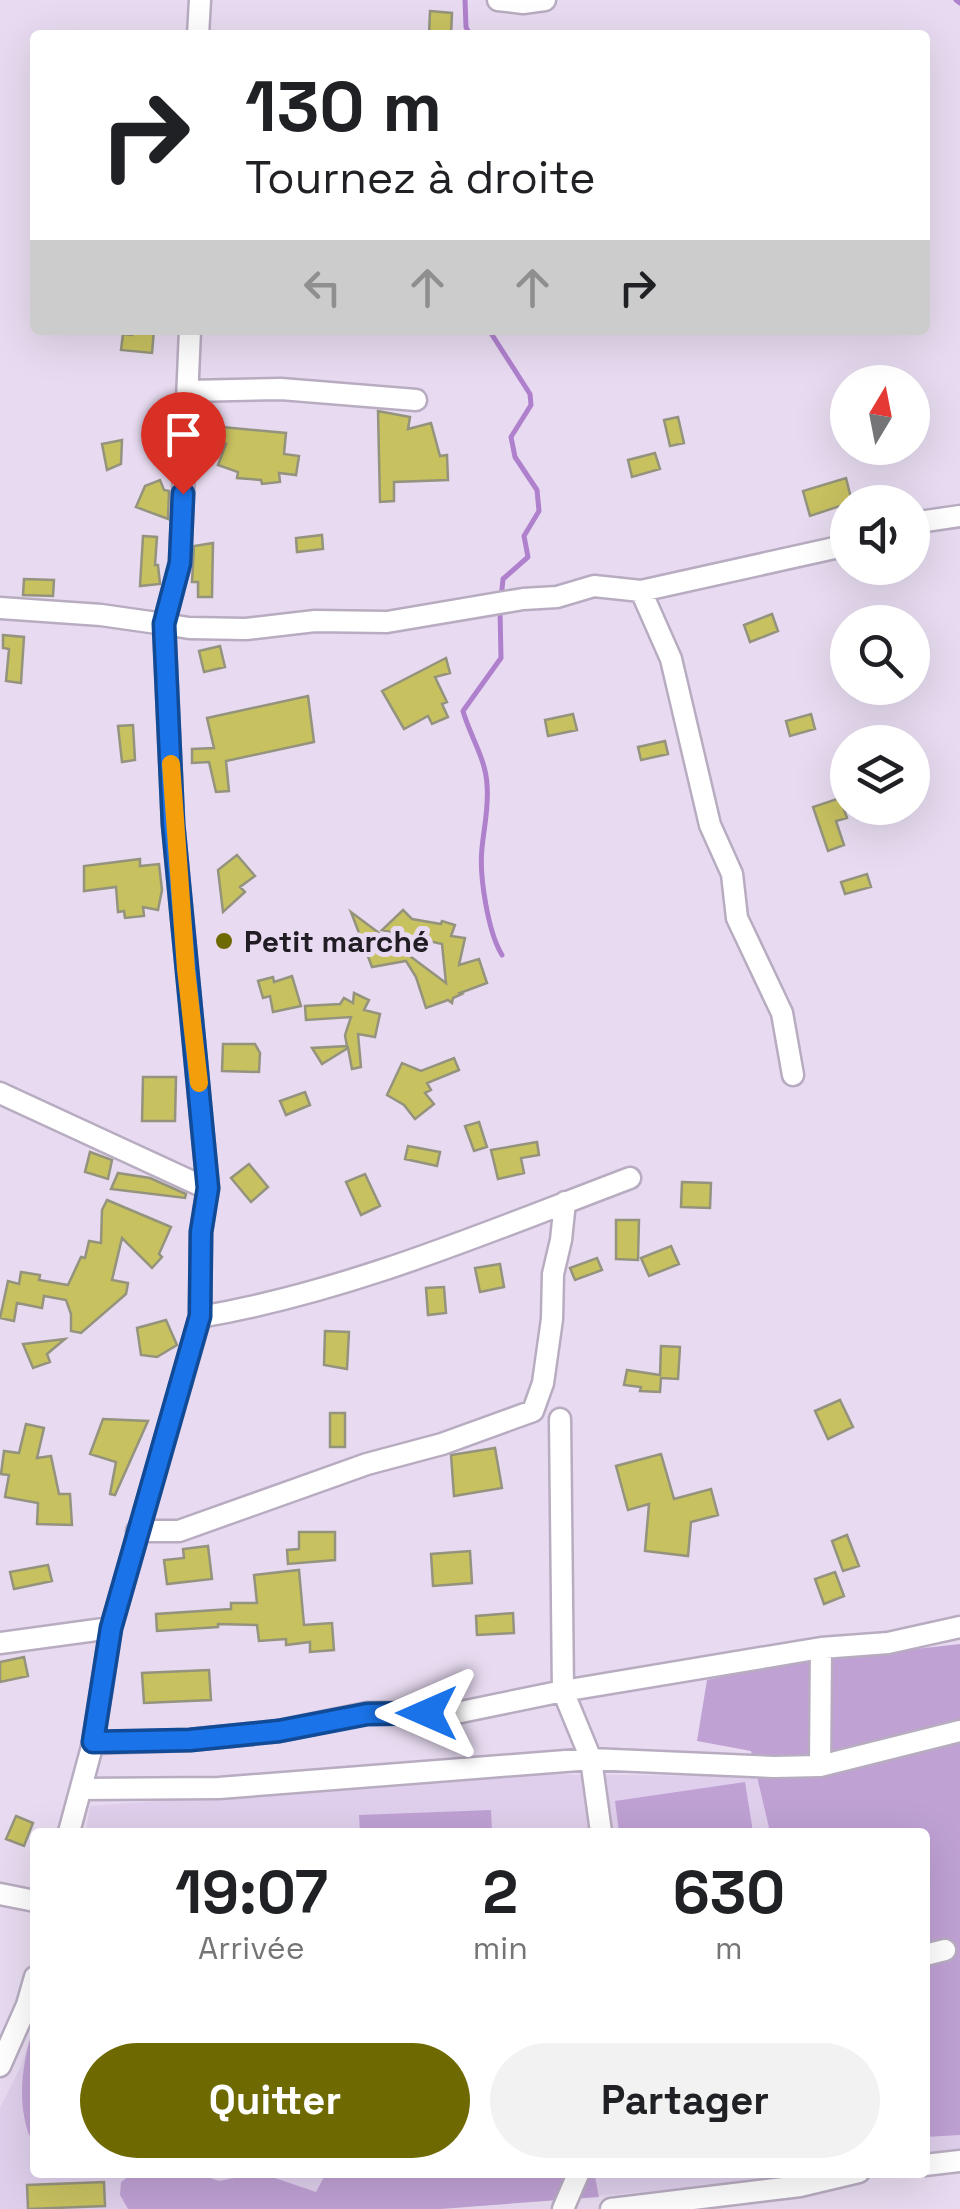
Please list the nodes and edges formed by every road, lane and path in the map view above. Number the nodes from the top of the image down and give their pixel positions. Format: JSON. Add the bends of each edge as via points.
{"nodes":[{"id":1,"x":200,"y":0,"type":"edge"},
{"id":2,"x":498,"y":0,"type":"edge"},
{"id":3,"x":545,"y":0,"type":"edge"},
{"id":4,"x":198,"y":30,"type":"edge"},
{"id":5,"x":190,"y":335,"type":"edge"},
{"id":6,"x":189,"y":391,"type":"junction"},
{"id":7,"x":416,"y":400,"type":"dead end"},
{"id":8,"x":960,"y":516,"type":"edge"},
{"id":9,"x":930,"y":520,"type":"edge"},
{"id":10,"x":830,"y":550,"type":"edge"},
{"id":11,"x":641,"y":591,"type":"junction"},
{"id":12,"x":0,"y":608,"type":"edge"},
{"id":13,"x":164,"y":624,"type":"junction"},
{"id":14,"x":793,"y":1075,"type":"dead end"},
{"id":15,"x":0,"y":1093,"type":"edge"},
{"id":16,"x":630,"y":1178,"type":"dead end"},
{"id":17,"x":208,"y":1188,"type":"junction"},
{"id":18,"x":565,"y":1202,"type":"junction"},
{"id":19,"x":200,"y":1316,"type":"junction"},
{"id":20,"x":560,"y":1418,"type":"dead end"},
{"id":21,"x":137,"y":1531,"type":"junction"},
{"id":22,"x":960,"y":1627,"type":"edge"},
{"id":23,"x":111,"y":1628,"type":"junction"},
{"id":24,"x":0,"y":1642,"type":"edge"},
{"id":25,"x":820,"y":1648,"type":"junction"},
{"id":26,"x":563,"y":1691,"type":"junction"},
{"id":27,"x":960,"y":1731,"type":"edge"},
{"id":28,"x":93,"y":1742,"type":"junction"},
{"id":29,"x":591,"y":1758,"type":"junction"},
{"id":30,"x":820,"y":1766,"type":"junction"},
{"id":31,"x":81,"y":1789,"type":"junction"},
{"id":32,"x":70,"y":1828,"type":"edge"},
{"id":33,"x":601,"y":1828,"type":"edge"},
{"id":34,"x":0,"y":1894,"type":"edge"},
{"id":35,"x":30,"y":1900,"type":"edge"},
{"id":36,"x":30,"y":1994,"type":"edge"},
{"id":37,"x":0,"y":2066,"type":"edge"},
{"id":38,"x":960,"y":2162,"type":"edge"},
{"id":39,"x":930,"y":2165,"type":"edge"},
{"id":40,"x":576,"y":2178,"type":"edge"},
{"id":41,"x":798,"y":2179,"type":"edge"},
{"id":42,"x":563,"y":2209,"type":"edge"},
{"id":43,"x":612,"y":2209,"type":"edge"},
{"id":44,"x":806,"y":2209,"type":"edge"}],
"edges":[{"from":1,"to":4,"type":"street"},
{"from":2,"to":3,"type":"street"},
{"from":5,"to":6,"type":"street"},
{"from":6,"to":7,"type":"street","via":[[281,388]]},
{"from":6,"to":13,"type":"street","via":[[180,563]]},
{"from":8,"to":9,"type":"street"},
{"from":10,"to":11,"type":"street"},
{"from":11,"to":13,"type":"street","via":[[594,586],[387,622],[246,629]]},
{"from":11,"to":14,"type":"street","via":[[670,658],[710,824],[732,874],[737,918],[782,1013]]},
{"from":12,"to":13,"type":"street"},
{"from":13,"to":17,"type":"street","via":[[173,824]]},
{"from":15,"to":17,"type":"street"},
{"from":16,"to":18,"type":"street"},
{"from":17,"to":19,"type":"street"},
{"from":18,"to":19,"type":"street","via":[[458,1246],[274,1304]]},
{"from":18,"to":21,"type":"street","via":[[533,1411],[179,1530]]},
{"from":19,"to":21,"type":"street"},
{"from":20,"to":26,"type":"street"},
{"from":21,"to":23,"type":"street"},
{"from":22,"to":25,"type":"street","via":[[888,1643]]},
{"from":23,"to":24,"type":"street"},
{"from":23,"to":28,"type":"street"},
{"from":25,"to":26,"type":"street"},
{"from":25,"to":30,"type":"street"},
{"from":26,"to":28,"type":"street","via":[[456,1712],[367,1714],[279,1731]]},
{"from":26,"to":29,"type":"street"},
{"from":27,"to":30,"type":"street"},
{"from":28,"to":31,"type":"street"},
{"from":29,"to":30,"type":"street"},
{"from":29,"to":31,"type":"street","via":[[219,1788]]},
{"from":29,"to":33,"type":"street"},
{"from":31,"to":32,"type":"street"},
{"from":34,"to":35,"type":"street"},
{"from":36,"to":37,"type":"street"},
{"from":38,"to":39,"type":"street"},
{"from":40,"to":42,"type":"street"},
{"from":41,"to":43,"type":"street"},
{"from":41,"to":44,"type":"street"}]}
